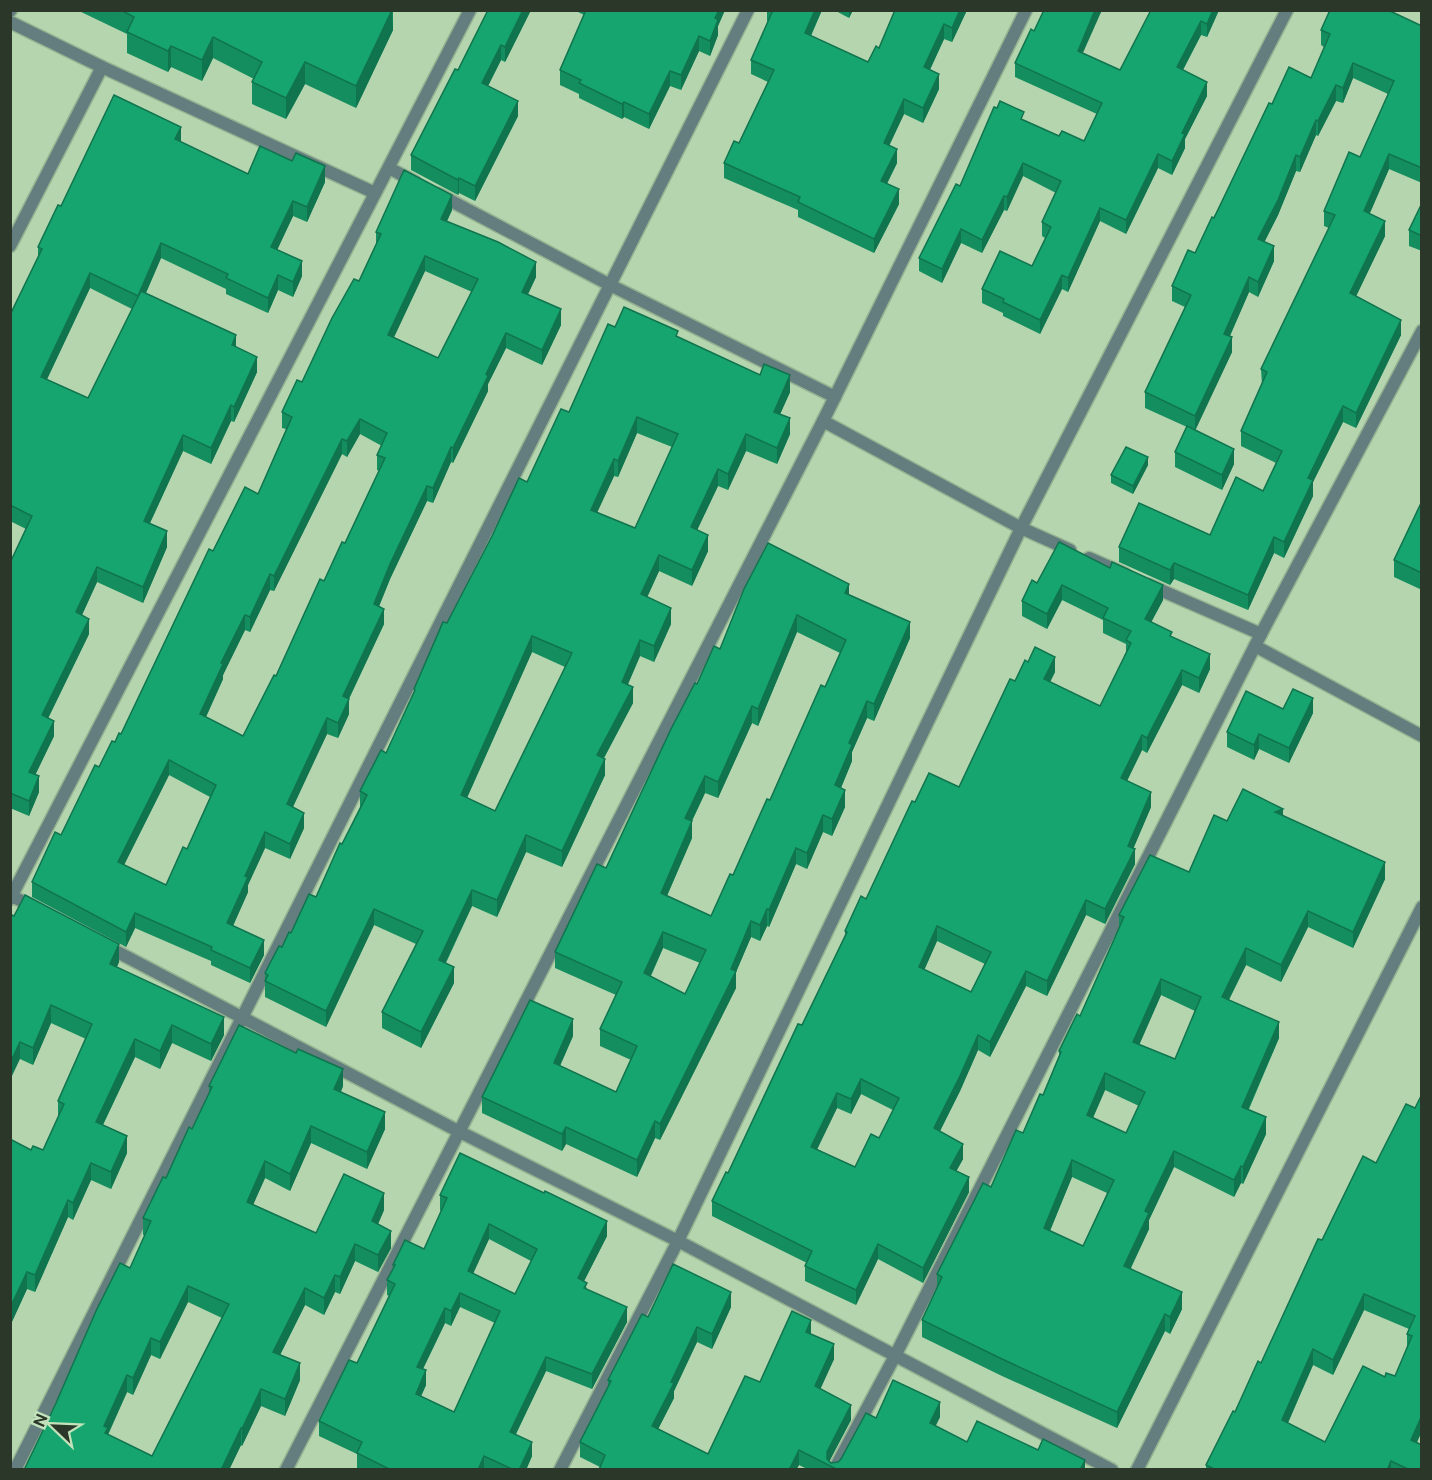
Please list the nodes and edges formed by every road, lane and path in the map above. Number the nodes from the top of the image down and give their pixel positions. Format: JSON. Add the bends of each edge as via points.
{"nodes":[{"id":1,"x":470,"y":10,"type":"edge"},
{"id":2,"x":748,"y":10,"type":"edge"},
{"id":3,"x":1026,"y":10,"type":"edge"},
{"id":4,"x":1287,"y":10,"type":"edge"},
{"id":5,"x":10,"y":22,"type":"edge"},
{"id":6,"x":102,"y":67,"type":"junction"},
{"id":7,"x":389,"y":168,"type":"junction"},
{"id":8,"x":375,"y":193,"type":"junction"},
{"id":9,"x":10,"y":246,"type":"edge"},
{"id":10,"x":610,"y":285,"type":"junction"},
{"id":11,"x":1422,"y":331,"type":"edge"},
{"id":12,"x":835,"y":397,"type":"junction"},
{"id":13,"x":823,"y":422,"type":"junction"},
{"id":14,"x":1022,"y":528,"type":"junction"},
{"id":15,"x":1258,"y":640,"type":"junction"},
{"id":16,"x":1422,"y":736,"type":"edge"},
{"id":17,"x":11,"y":898,"type":"edge"},
{"id":18,"x":1422,"y":907,"type":"edge"},
{"id":19,"x":43,"y":913,"type":"edge"},
{"id":20,"x":96,"y":941,"type":"edge"},
{"id":21,"x":242,"y":1019,"type":"junction"},
{"id":22,"x":458,"y":1131,"type":"junction"},
{"id":23,"x":678,"y":1241,"type":"junction"},
{"id":24,"x":895,"y":1356,"type":"junction"},
{"id":25,"x":15,"y":1470,"type":"edge"},
{"id":26,"x":286,"y":1470,"type":"edge"},
{"id":27,"x":560,"y":1470,"type":"edge"},
{"id":28,"x":834,"y":1470,"type":"edge"},
{"id":29,"x":1112,"y":1470,"type":"edge"},
{"id":30,"x":1137,"y":1470,"type":"edge"}],
"edges":[{"from":1,"to":7,"type":"street"},
{"from":2,"to":10,"type":"street"},
{"from":3,"to":12,"type":"street"},
{"from":4,"to":14,"type":"street"},
{"from":5,"to":6,"type":"street"},
{"from":6,"to":8,"type":"street"},
{"from":6,"to":9,"type":"street"},
{"from":7,"to":8,"type":"street"},
{"from":7,"to":10,"type":"street"},
{"from":8,"to":17,"type":"street"},
{"from":10,"to":12,"type":"street"},
{"from":10,"to":21,"type":"street"},
{"from":11,"to":15,"type":"street"},
{"from":12,"to":13,"type":"street"},
{"from":13,"to":14,"type":"street"},
{"from":13,"to":22,"type":"street"},
{"from":14,"to":15,"type":"street"},
{"from":14,"to":23,"type":"street"},
{"from":15,"to":16,"type":"street"},
{"from":15,"to":24,"type":"street"},
{"from":17,"to":19,"type":"street"},
{"from":18,"to":30,"type":"street"},
{"from":20,"to":21,"type":"street"},
{"from":21,"to":22,"type":"street"},
{"from":21,"to":25,"type":"street"},
{"from":22,"to":23,"type":"street"},
{"from":22,"to":26,"type":"street"},
{"from":23,"to":24,"type":"street"},
{"from":23,"to":27,"type":"street"},
{"from":24,"to":28,"type":"street"},
{"from":24,"to":29,"type":"street"}]}
